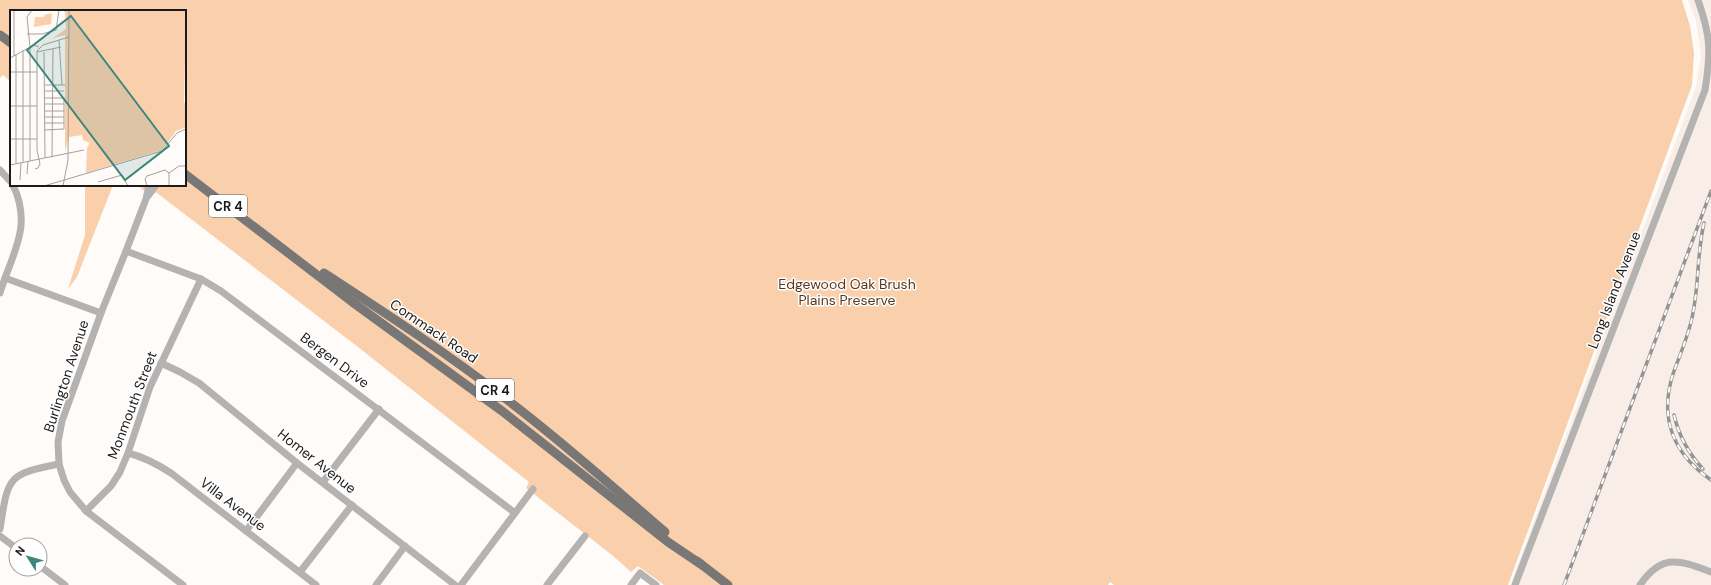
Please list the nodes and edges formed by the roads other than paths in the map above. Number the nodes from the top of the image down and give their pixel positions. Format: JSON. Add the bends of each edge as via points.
{"nodes":[{"id":1,"x":1698,"y":0,"type":"edge"},
{"id":2,"x":0,"y":35,"type":"edge"},
{"id":3,"x":10,"y":42,"type":"edge"},
{"id":4,"x":0,"y":170,"type":"edge"},
{"id":5,"x":186,"y":175,"type":"edge"},
{"id":6,"x":10,"y":181,"type":"edge"},
{"id":7,"x":13,"y":186,"type":"edge"},
{"id":8,"x":149,"y":186,"type":"edge"},
{"id":9,"x":155,"y":186,"type":"edge"},
{"id":10,"x":146,"y":199,"type":"junction"},
{"id":11,"x":126,"y":251,"type":"junction"},
{"id":12,"x":4,"y":278,"type":"junction"},
{"id":13,"x":201,"y":279,"type":"junction"},
{"id":14,"x":0,"y":293,"type":"edge"},
{"id":15,"x":101,"y":313,"type":"junction"},
{"id":16,"x":161,"y":363,"type":"junction"},
{"id":17,"x":379,"y":410,"type":"junction"},
{"id":18,"x":128,"y":453,"type":"junction"},
{"id":19,"x":297,"y":463,"type":"junction"},
{"id":20,"x":59,"y":464,"type":"junction"},
{"id":21,"x":323,"y":482,"type":"junction"},
{"id":22,"x":533,"y":489,"type":"dead end"},
{"id":23,"x":352,"y":505,"type":"junction"},
{"id":24,"x":86,"y":511,"type":"junction"},
{"id":25,"x":515,"y":513,"type":"junction"},
{"id":26,"x":0,"y":529,"type":"edge"},
{"id":27,"x":246,"y":531,"type":"junction"},
{"id":28,"x":585,"y":536,"type":"dead end"},
{"id":29,"x":405,"y":546,"type":"junction"},
{"id":30,"x":48,"y":572,"type":"edge"},
{"id":31,"x":300,"y":572,"type":"junction"},
{"id":32,"x":1711,"y":572,"type":"edge"},
{"id":33,"x":65,"y":585,"type":"edge"},
{"id":34,"x":183,"y":585,"type":"edge"},
{"id":35,"x":316,"y":585,"type":"edge"},
{"id":36,"x":376,"y":585,"type":"edge"},
{"id":37,"x":455,"y":585,"type":"edge"},
{"id":38,"x":461,"y":585,"type":"edge"},
{"id":39,"x":547,"y":585,"type":"edge"},
{"id":40,"x":630,"y":585,"type":"edge"},
{"id":41,"x":656,"y":585,"type":"edge"},
{"id":42,"x":728,"y":585,"type":"edge"},
{"id":43,"x":1516,"y":585,"type":"edge"},
{"id":44,"x":1640,"y":585,"type":"edge"}],
"edges":[{"from":1,"to":43,"type":"street","name":"Long Island Avenue","via":[[1709,38],[1710,58],[1705,90]]},
{"from":2,"to":3,"type":"main road"},
{"from":4,"to":6,"type":"street"},
{"from":5,"to":42,"type":"main road","name":"Commack Road","number":"CR 4","via":[[351,301],[502,411],[668,542]]},
{"from":7,"to":12,"type":"street","via":[[19,198],[22,214],[21,233]]},
{"from":8,"to":10,"type":"street","name":"Burlington Avenue"},
{"from":9,"to":10,"type":"street","name":"Burlington Avenue"},
{"from":10,"to":11,"type":"street","name":"Burlington Avenue"},
{"from":11,"to":13,"type":"street","name":"Bergen Drive"},
{"from":11,"to":15,"type":"street","name":"Burlington Avenue"},
{"from":12,"to":14,"type":"street"},
{"from":12,"to":15,"type":"street"},
{"from":13,"to":16,"type":"street","name":"Monmouth Street"},
{"from":13,"to":17,"type":"street","name":"Bergen Drive","via":[[266,324]]},
{"from":15,"to":20,"type":"street","name":"Burlington Avenue","via":[[62,421],[58,442]]},
{"from":16,"to":18,"type":"street","name":"Monmouth Street","via":[[150,387]]},
{"from":16,"to":19,"type":"street","name":"Homer Avenue","via":[[199,383]]},
{"from":17,"to":21,"type":"street"},
{"from":17,"to":25,"type":"street","name":"Bergen Drive"},
{"from":18,"to":24,"type":"street","name":"Monmouth Street","via":[[111,486]]},
{"from":18,"to":27,"type":"street","name":"Villa Avenue","via":[[141,456],[161,467]]},
{"from":19,"to":21,"type":"street","name":"Homer Avenue"},
{"from":19,"to":27,"type":"street"},
{"from":20,"to":24,"type":"street","name":"Burlington Avenue","via":[[70,492]]},
{"from":20,"to":26,"type":"street","via":[[31,469],[10,483],[5,494]]},
{"from":21,"to":23,"type":"street","name":"Homer Avenue"},
{"from":22,"to":25,"type":"street"},
{"from":23,"to":29,"type":"street","name":"Homer Avenue"},
{"from":23,"to":31,"type":"street"},
{"from":24,"to":34,"type":"street","name":"Burlington Avenue"},
{"from":25,"to":38,"type":"street"},
{"from":27,"to":31,"type":"street","name":"Villa Avenue"},
{"from":28,"to":39,"type":"street"},
{"from":29,"to":36,"type":"street"},
{"from":29,"to":37,"type":"street","name":"Homer Avenue"},
{"from":30,"to":33,"type":"street"},
{"from":31,"to":35,"type":"street","name":"Villa Avenue"},
{"from":32,"to":44,"type":"street","via":[[1683,562],[1669,562],[1657,566]]},
{"from":40,"to":41,"type":"street","via":[[640,573]]}]}
